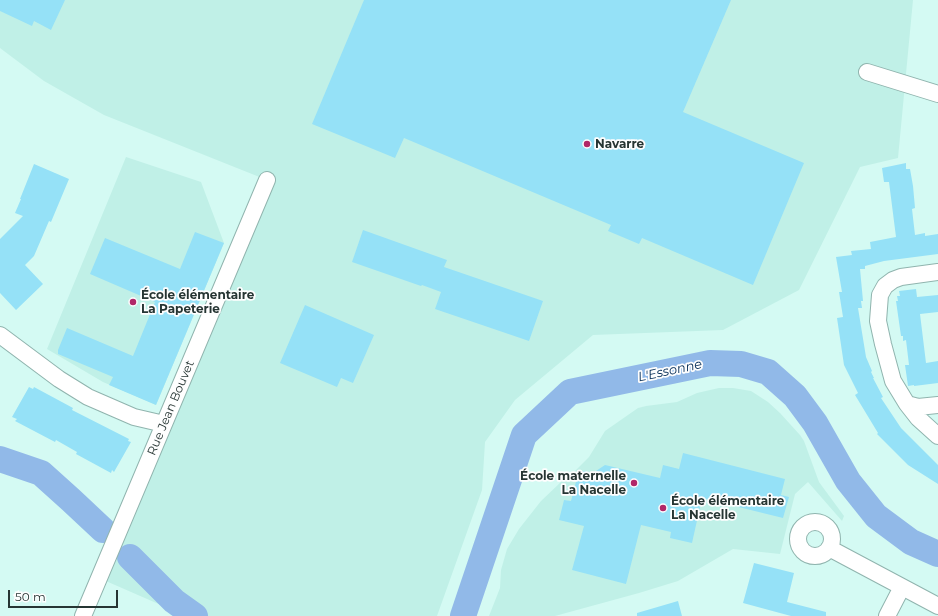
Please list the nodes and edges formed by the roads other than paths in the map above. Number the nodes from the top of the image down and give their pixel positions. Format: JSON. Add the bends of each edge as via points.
{"nodes":[{"id":1,"x":867,"y":72,"type":"dead end"},
{"id":2,"x":938,"y":94,"type":"edge"},
{"id":3,"x":267,"y":180,"type":"dead end"},
{"id":4,"x":938,"y":272,"type":"edge"},
{"id":5,"x":0,"y":335,"type":"edge"},
{"id":6,"x":907,"y":404,"type":"junction"},
{"id":7,"x":938,"y":405,"type":"edge"},
{"id":8,"x":164,"y":424,"type":"junction"},
{"id":9,"x":938,"y":436,"type":"edge"},
{"id":10,"x":829,"y":548,"type":"dead end"},
{"id":11,"x":902,"y":588,"type":"junction"},
{"id":12,"x":938,"y":606,"type":"edge"},
{"id":13,"x":83,"y":616,"type":"edge"},
{"id":14,"x":887,"y":616,"type":"edge"}],
"edges":[{"from":1,"to":2,"type":"street"},
{"from":3,"to":8,"type":"street","name":"Rue Jean Bouvet"},
{"from":4,"to":6,"type":"street","via":[[897,279],[885,286],[880,295],[878,321],[882,344],[893,381]]},
{"from":5,"to":8,"type":"street","via":[[88,397],[134,417]]},
{"from":6,"to":7,"type":"street","via":[[918,407]]},
{"from":6,"to":9,"type":"street"},
{"from":8,"to":13,"type":"street","name":"Rue Jean Bouvet"},
{"from":10,"to":11,"type":"street"},
{"from":11,"to":12,"type":"street"},
{"from":11,"to":14,"type":"street"}]}
